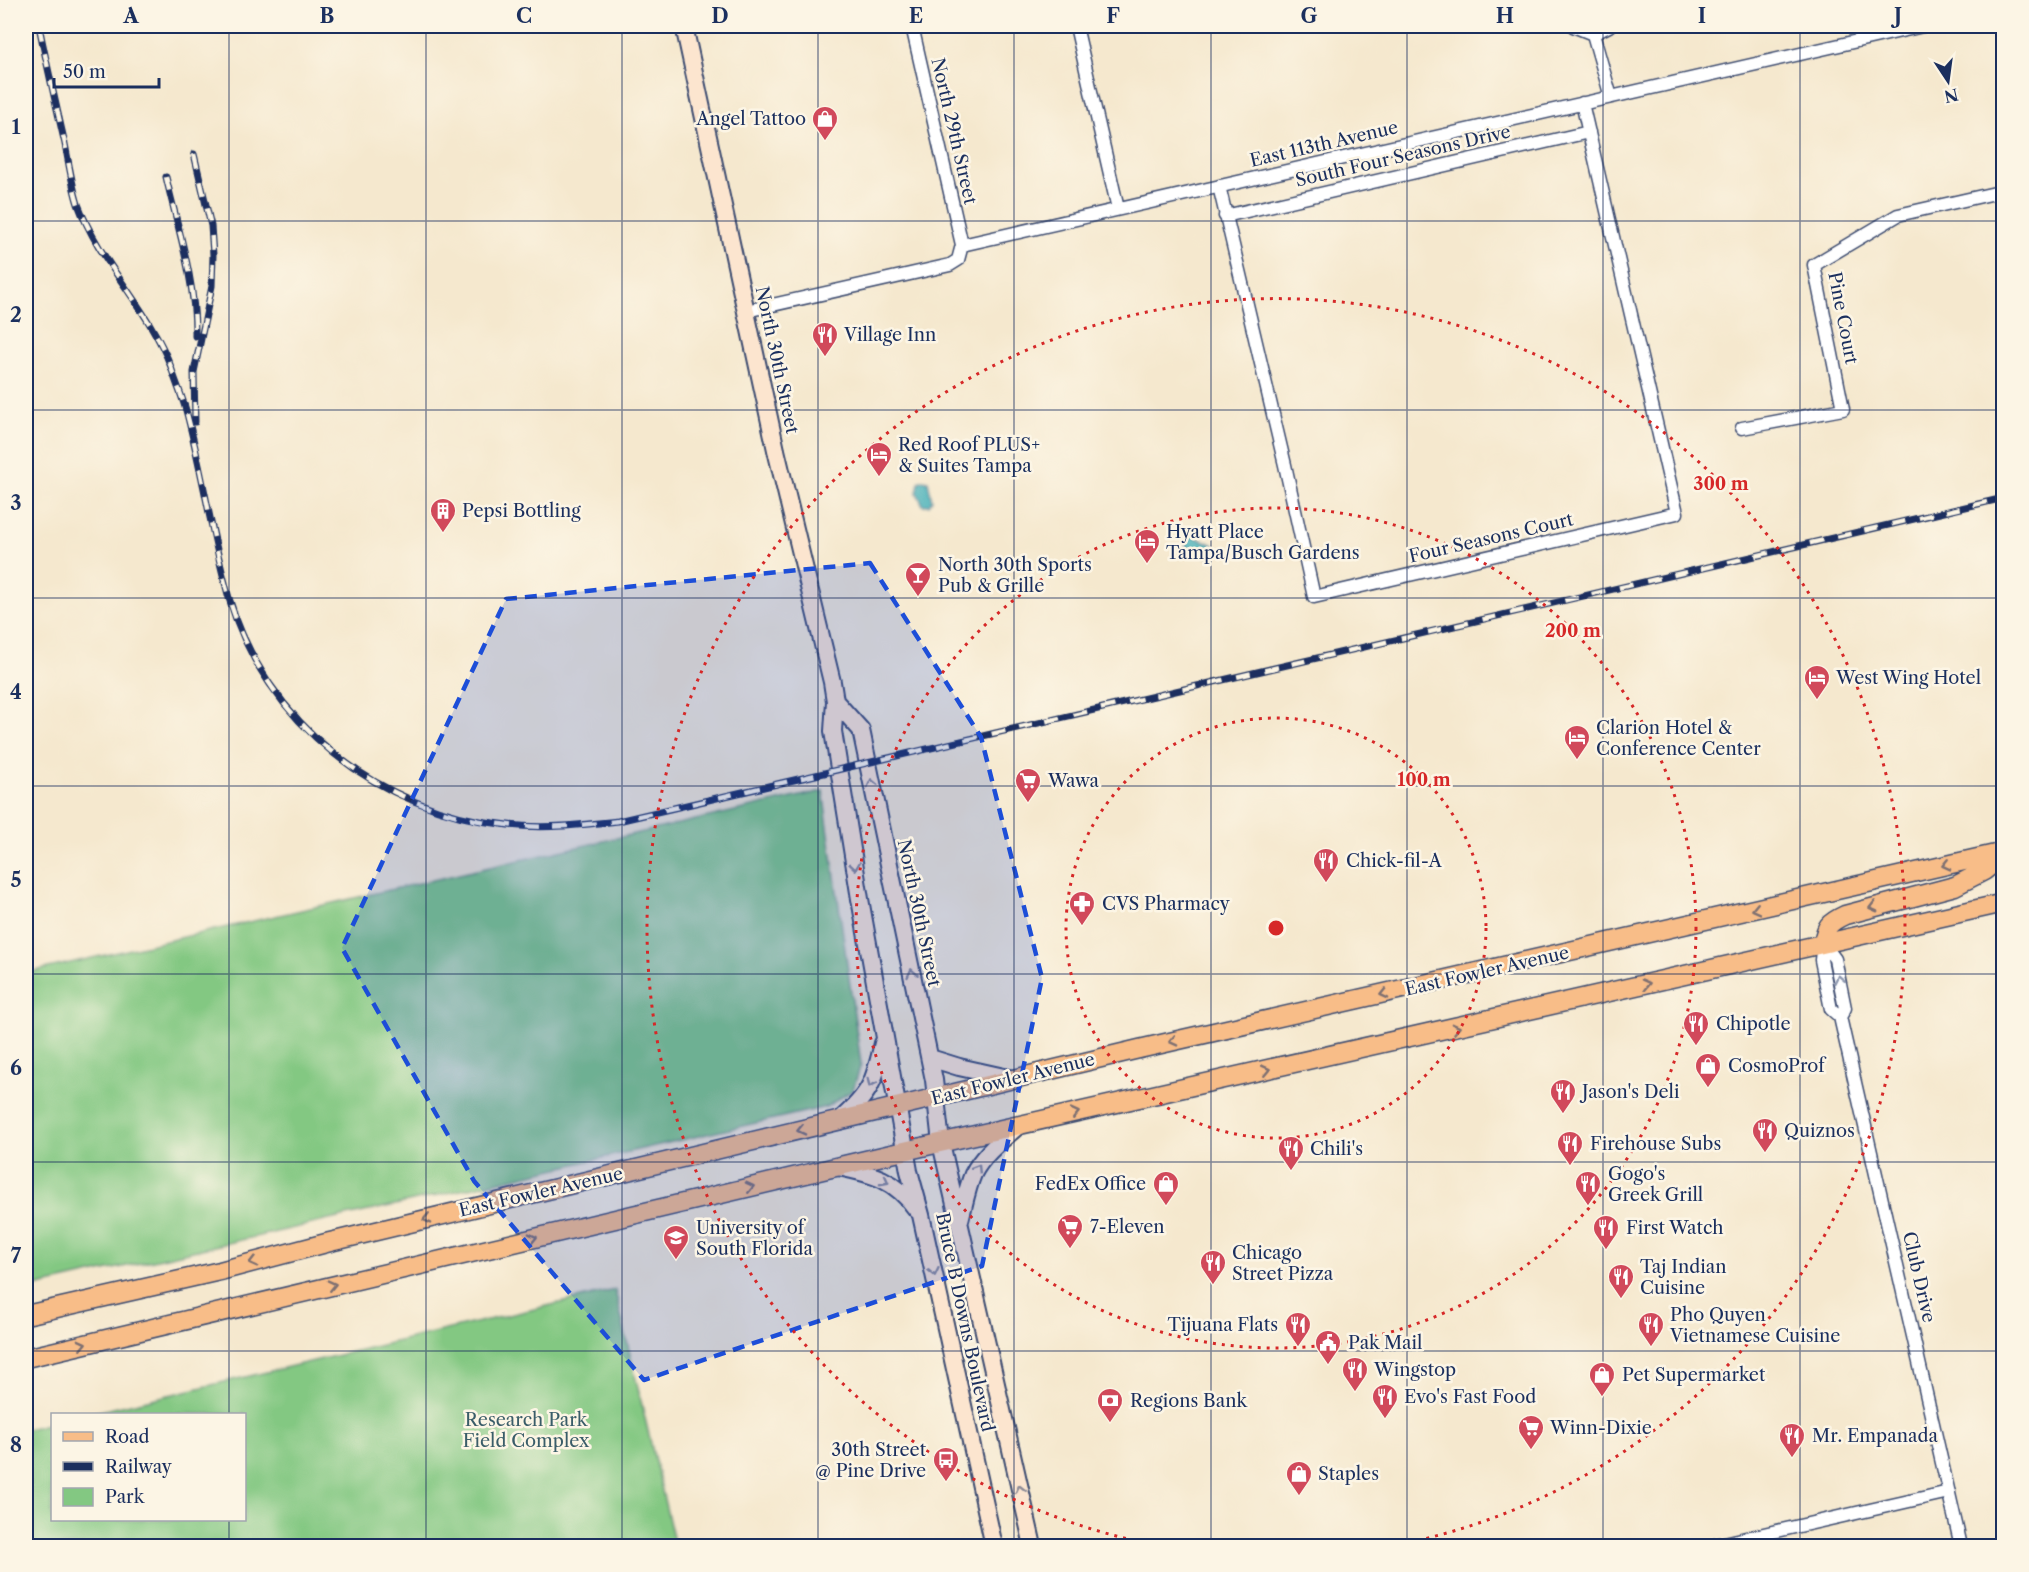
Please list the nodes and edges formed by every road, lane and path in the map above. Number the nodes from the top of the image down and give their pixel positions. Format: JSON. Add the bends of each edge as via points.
{"nodes":[{"id":1,"x":684,"y":26,"type":"edge"},
{"id":2,"x":912,"y":26,"type":"edge"},
{"id":3,"x":1076,"y":26,"type":"edge"},
{"id":4,"x":1573,"y":26,"type":"edge"},
{"id":5,"x":1609,"y":26,"type":"edge"},
{"id":6,"x":1923,"y":26,"type":"edge"},
{"id":7,"x":1593,"y":34,"type":"junction"},
{"id":8,"x":1611,"y":97,"type":"junction"},
{"id":9,"x":1582,"y":103,"type":"junction"},
{"id":10,"x":1589,"y":132,"type":"junction"},
{"id":11,"x":1219,"y":186,"type":"junction"},
{"id":12,"x":2004,"y":191,"type":"edge"},
{"id":13,"x":1118,"y":209,"type":"junction"},
{"id":14,"x":1225,"y":216,"type":"junction"},
{"id":15,"x":962,"y":245,"type":"junction"},
{"id":16,"x":746,"y":311,"type":"junction"},
{"id":17,"x":1742,"y":428,"type":"dead end"},
{"id":18,"x":836,"y":701,"type":"junction"},
{"id":19,"x":2004,"y":854,"type":"edge"},
{"id":20,"x":2004,"y":903,"type":"edge"},
{"id":21,"x":1823,"y":944,"type":"junction"},
{"id":22,"x":884,"y":1036,"type":"junction"},
{"id":23,"x":930,"y":1058,"type":"junction"},
{"id":24,"x":1014,"y":1079,"type":"junction"},
{"id":25,"x":937,"y":1097,"type":"junction"},
{"id":26,"x":898,"y":1107,"type":"junction"},
{"id":27,"x":840,"y":1120,"type":"junction"},
{"id":28,"x":1018,"y":1126,"type":"junction"},
{"id":29,"x":941,"y":1143,"type":"junction"},
{"id":30,"x":906,"y":1151,"type":"junction"},
{"id":31,"x":837,"y":1167,"type":"junction"},
{"id":32,"x":921,"y":1215,"type":"junction"},
{"id":33,"x":959,"y":1224,"type":"junction"},
{"id":34,"x":26,"y":1315,"type":"edge"},
{"id":35,"x":26,"y":1358,"type":"edge"},
{"id":36,"x":1949,"y":1492,"type":"junction"},
{"id":37,"x":994,"y":1546,"type":"edge"},
{"id":38,"x":1033,"y":1546,"type":"edge"},
{"id":39,"x":1711,"y":1546,"type":"edge"},
{"id":40,"x":1961,"y":1546,"type":"edge"}],
"edges":[{"from":1,"to":16,"type":"main road","name":"North 30th Street"},
{"from":2,"to":15,"type":"street","name":"North 29th Street"},
{"from":3,"to":13,"type":"street"},
{"from":4,"to":7,"type":"street"},
{"from":5,"to":7,"type":"street"},
{"from":6,"to":8,"type":"street","name":"East 113th Avenue"},
{"from":7,"to":8,"type":"street"},
{"from":8,"to":9,"type":"street","name":"East 113th Avenue"},
{"from":9,"to":10,"type":"street","name":"Four Seasons Court"},
{"from":9,"to":11,"type":"street","name":"East 113th Avenue"},
{"from":10,"to":14,"type":"street","name":"South Four Seasons Drive"},
{"from":10,"to":14,"type":"street","name":"Four Seasons Court","via":[[1677,513],[1314,597]]},
{"from":11,"to":13,"type":"street","name":"East 113th Avenue"},
{"from":11,"to":14,"type":"street","name":"Four Seasons Court"},
{"from":12,"to":17,"type":"street","name":"Pine Court","via":[[1898,215],[1814,265],[1843,409]]},
{"from":13,"to":15,"type":"street","name":"East 113th Avenue"},
{"from":15,"to":16,"type":"street","via":[[958,260],[950,265]]},
{"from":16,"to":18,"type":"main road","name":"North 30th Street"},
{"from":18,"to":22,"type":"main road","name":"North 30th Street","one_way":true,"via":[[833,731]]},
{"from":23,"to":18,"type":"main road","name":"North 30th Street","one_way":true,"via":[[861,730]]},
{"from":19,"to":21,"type":"main road","one_way":true,"via":[[1984,871],[1955,886],[1835,920],[1826,928]]},
{"from":19,"to":24,"type":"main road","name":"East Fowler Avenue","one_way":true},
{"from":20,"to":21,"type":"main road"},
{"from":28,"to":21,"type":"main road","one_way":true},
{"from":21,"to":36,"type":"street","name":"Club Drive","via":[[1835,959],[1845,1008],[1840,1017]]},
{"from":22,"to":26,"type":"main road","name":"North 30th Street"},
{"from":22,"to":27,"type":"main road","one_way":true,"via":[[874,1079],[857,1105]]},
{"from":23,"to":24,"type":"main road"},
{"from":23,"to":25,"type":"main road","name":"North 30th Street"},
{"from":24,"to":25,"type":"main road","name":"East Fowler Avenue"},
{"from":25,"to":26,"type":"main road","name":"East Fowler Avenue"},
{"from":25,"to":29,"type":"main road","name":"North 30th Street"},
{"from":26,"to":27,"type":"main road","name":"East Fowler Avenue"},
{"from":26,"to":30,"type":"main road","name":"Bruce B Downs Boulevard"},
{"from":27,"to":34,"type":"main road","name":"East Fowler Avenue","one_way":true},
{"from":28,"to":29,"type":"main road"},
{"from":33,"to":28,"type":"main road","one_way":true,"via":[[972,1177],[992,1149]]},
{"from":29,"to":30,"type":"main road"},
{"from":29,"to":33,"type":"main road","name":"Bruce B Downs Boulevard"},
{"from":30,"to":31,"type":"main road"},
{"from":30,"to":32,"type":"main road","name":"Bruce B Downs Boulevard"},
{"from":31,"to":32,"type":"main road","one_way":true,"via":[[870,1173],[890,1182],[907,1195]]},
{"from":35,"to":31,"type":"main road","one_way":true},
{"from":32,"to":37,"type":"main road","name":"Bruce B Downs Boulevard","one_way":true},
{"from":38,"to":33,"type":"main road","name":"Bruce B Downs Boulevard","one_way":true},
{"from":36,"to":39,"type":"street"},
{"from":36,"to":40,"type":"street","name":"Club Drive"}]}
